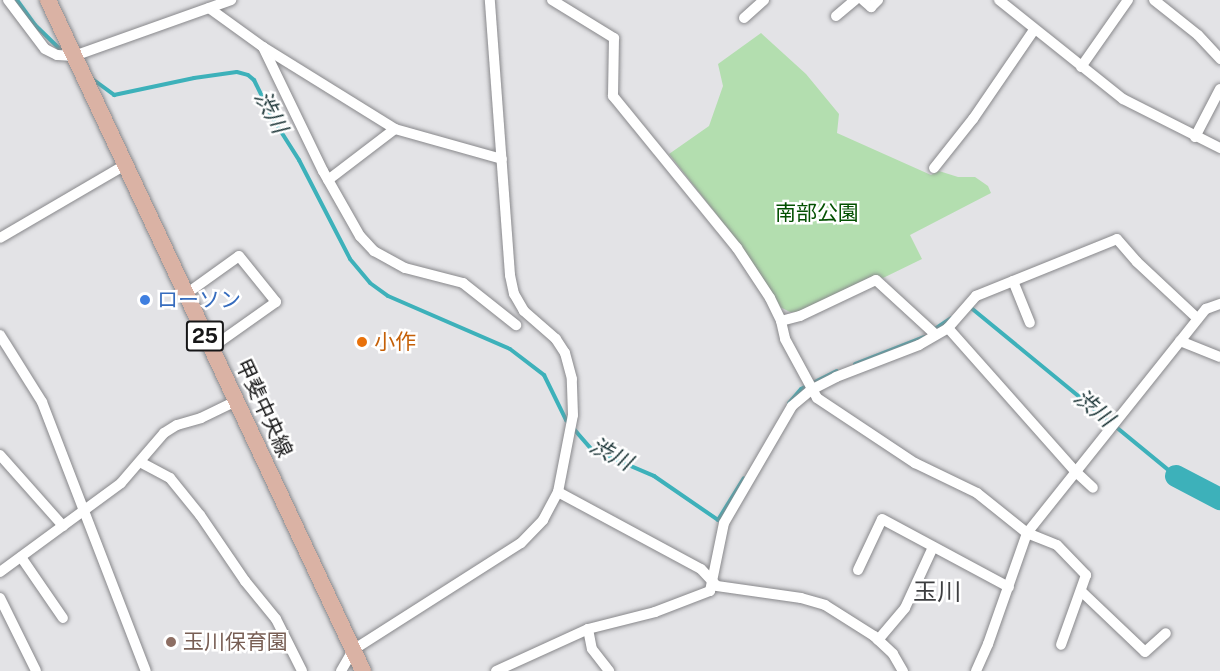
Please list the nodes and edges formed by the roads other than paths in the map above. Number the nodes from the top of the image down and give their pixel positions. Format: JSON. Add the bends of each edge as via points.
{"nodes":[{"id":1,"x":9,"y":0,"type":"edge"},
{"id":2,"x":48,"y":0,"type":"edge"},
{"id":3,"x":490,"y":0,"type":"edge"},
{"id":4,"x":552,"y":0,"type":"edge"},
{"id":5,"x":764,"y":0,"type":"edge"},
{"id":6,"x":855,"y":0,"type":"edge"},
{"id":7,"x":863,"y":0,"type":"edge"},
{"id":8,"x":878,"y":0,"type":"edge"},
{"id":9,"x":999,"y":0,"type":"edge"},
{"id":10,"x":1128,"y":0,"type":"edge"},
{"id":11,"x":1154,"y":0,"type":"edge"},
{"id":12,"x":227,"y":1,"type":"edge"},
{"id":13,"x":209,"y":8,"type":"junction"},
{"id":14,"x":836,"y":16,"type":"dead end"},
{"id":15,"x":744,"y":18,"type":"dead end"},
{"id":16,"x":1034,"y":30,"type":"junction"},
{"id":17,"x":263,"y":47,"type":"junction"},
{"id":18,"x":74,"y":56,"type":"junction"},
{"id":19,"x":1220,"y":59,"type":"edge"},
{"id":20,"x":1081,"y":67,"type":"junction"},
{"id":21,"x":1220,"y":88,"type":"edge"},
{"id":22,"x":395,"y":129,"type":"junction"},
{"id":23,"x":1195,"y":137,"type":"junction"},
{"id":24,"x":1220,"y":148,"type":"edge"},
{"id":25,"x":502,"y":159,"type":"junction"},
{"id":26,"x":125,"y":165,"type":"junction"},
{"id":27,"x":934,"y":168,"type":"dead end"},
{"id":28,"x":328,"y":180,"type":"junction"},
{"id":29,"x":0,"y":238,"type":"edge"},
{"id":30,"x":1012,"y":281,"type":"junction"},
{"id":31,"x":186,"y":294,"type":"junction"},
{"id":32,"x":1220,"y":304,"type":"edge"},
{"id":33,"x":1198,"y":319,"type":"junction"},
{"id":34,"x":781,"y":321,"type":"junction"},
{"id":35,"x":1030,"y":323,"type":"dead end"},
{"id":36,"x":516,"y":326,"type":"dead end"},
{"id":37,"x":948,"y":328,"type":"junction"},
{"id":38,"x":936,"y":334,"type":"junction"},
{"id":39,"x":0,"y":335,"type":"edge"},
{"id":40,"x":1180,"y":341,"type":"junction"},
{"id":41,"x":211,"y":348,"type":"junction"},
{"id":42,"x":1220,"y":357,"type":"edge"},
{"id":43,"x":811,"y":390,"type":"junction"},
{"id":44,"x":236,"y":401,"type":"junction"},
{"id":45,"x":0,"y":455,"type":"edge"},
{"id":46,"x":140,"y":462,"type":"junction"},
{"id":47,"x":1076,"y":472,"type":"junction"},
{"id":48,"x":1093,"y":488,"type":"dead end"},
{"id":49,"x":558,"y":492,"type":"junction"},
{"id":50,"x":85,"y":508,"type":"junction"},
{"id":51,"x":63,"y":526,"type":"junction"},
{"id":52,"x":1027,"y":533,"type":"junction"},
{"id":53,"x":933,"y":547,"type":"junction"},
{"id":54,"x":21,"y":557,"type":"junction"},
{"id":55,"x":858,"y":570,"type":"dead end"},
{"id":56,"x":0,"y":572,"type":"edge"},
{"id":57,"x":714,"y":582,"type":"junction"},
{"id":58,"x":1009,"y":587,"type":"junction"},
{"id":59,"x":1081,"y":591,"type":"junction"},
{"id":60,"x":0,"y":598,"type":"edge"},
{"id":61,"x":63,"y":618,"type":"dead end"},
{"id":62,"x":588,"y":629,"type":"junction"},
{"id":63,"x":1166,"y":633,"type":"dead end"},
{"id":64,"x":878,"y":640,"type":"junction"},
{"id":65,"x":1061,"y":645,"type":"dead end"},
{"id":66,"x":353,"y":650,"type":"junction"},
{"id":67,"x":36,"y":671,"type":"edge"},
{"id":68,"x":146,"y":671,"type":"edge"},
{"id":69,"x":302,"y":671,"type":"edge"},
{"id":70,"x":341,"y":671,"type":"edge"},
{"id":71,"x":363,"y":671,"type":"edge"},
{"id":72,"x":496,"y":671,"type":"edge"},
{"id":73,"x":609,"y":671,"type":"edge"},
{"id":74,"x":903,"y":671,"type":"edge"},
{"id":75,"x":975,"y":671,"type":"edge"}],
"edges":[{"from":1,"to":18,"type":"street","via":[[45,49],[57,55]]},
{"from":2,"to":18,"type":"main road","name":"甲斐中央線","number":"25"},
{"from":3,"to":25,"type":"street"},
{"from":4,"to":34,"type":"street","via":[[614,38],[613,96],[737,248]]},
{"from":5,"to":15,"type":"street"},
{"from":6,"to":14,"type":"street"},
{"from":7,"to":8,"type":"street","via":[[871,7]]},
{"from":9,"to":16,"type":"street"},
{"from":10,"to":20,"type":"street"},
{"from":11,"to":19,"type":"street","via":[[1198,34]]},
{"from":12,"to":13,"type":"street"},
{"from":13,"to":17,"type":"street"},
{"from":13,"to":18,"type":"street"},
{"from":16,"to":20,"type":"street"},
{"from":16,"to":27,"type":"street"},
{"from":17,"to":22,"type":"street"},
{"from":17,"to":28,"type":"street"},
{"from":18,"to":26,"type":"main road","name":"甲斐中央線","number":"25"},
{"from":20,"to":23,"type":"street","via":[[1123,99]]},
{"from":21,"to":23,"type":"street"},
{"from":22,"to":25,"type":"street"},
{"from":22,"to":28,"type":"street"},
{"from":23,"to":24,"type":"street"},
{"from":25,"to":49,"type":"street","via":[[514,294],[524,311],[556,339],[565,353],[572,379],[573,415]]},
{"from":26,"to":29,"type":"street"},
{"from":26,"to":31,"type":"main road","name":"甲斐中央線","number":"25"},
{"from":28,"to":36,"type":"street","via":[[360,236],[374,251],[405,268],[463,283]]},
{"from":30,"to":33,"type":"street","via":[[1117,239]]},
{"from":30,"to":35,"type":"street"},
{"from":30,"to":37,"type":"street","via":[[976,296]]},
{"from":31,"to":41,"type":"main road","name":"甲斐中央線","number":"25"},
{"from":31,"to":41,"type":"street","via":[[239,256],[276,302]]},
{"from":32,"to":33,"type":"street","via":[[1206,309]]},
{"from":33,"to":40,"type":"street"},
{"from":34,"to":38,"type":"street","via":[[876,280]]},
{"from":34,"to":43,"type":"street","via":[[785,339]]},
{"from":37,"to":38,"type":"street"},
{"from":37,"to":47,"type":"street"},
{"from":38,"to":43,"type":"street","via":[[919,345]]},
{"from":39,"to":50,"type":"street","via":[[42,402]]},
{"from":40,"to":42,"type":"street"},
{"from":40,"to":47,"type":"street"},
{"from":41,"to":44,"type":"main road","name":"甲斐中央線","number":"25"},
{"from":43,"to":52,"type":"street","via":[[915,464],[977,493]]},
{"from":43,"to":57,"type":"street","via":[[792,406],[724,523]]},
{"from":44,"to":46,"type":"street","via":[[164,433]]},
{"from":44,"to":66,"type":"main road","name":"甲斐中央線","number":"25"},
{"from":45,"to":51,"type":"street"},
{"from":46,"to":50,"type":"street","via":[[121,483]]},
{"from":46,"to":69,"type":"street","via":[[170,478],[200,515],[276,619]]},
{"from":47,"to":48,"type":"street"},
{"from":47,"to":52,"type":"street"},
{"from":49,"to":57,"type":"street","via":[[701,569]]},
{"from":49,"to":66,"type":"street","via":[[543,520],[521,543]]},
{"from":50,"to":51,"type":"street"},
{"from":50,"to":68,"type":"street"},
{"from":51,"to":54,"type":"street"},
{"from":52,"to":58,"type":"street"},
{"from":52,"to":59,"type":"street","via":[[1057,545],[1086,575]]},
{"from":53,"to":55,"type":"street","via":[[882,519]]},
{"from":53,"to":58,"type":"street"},
{"from":53,"to":64,"type":"street","via":[[905,608]]},
{"from":54,"to":56,"type":"street"},
{"from":54,"to":61,"type":"street"},
{"from":57,"to":62,"type":"street","via":[[710,591],[677,604]]},
{"from":57,"to":64,"type":"street","via":[[727,588],[825,605]]},
{"from":58,"to":75,"type":"street"},
{"from":59,"to":63,"type":"street","via":[[1145,652]]},
{"from":59,"to":65,"type":"street"},
{"from":60,"to":67,"type":"street"},
{"from":62,"to":72,"type":"street"},
{"from":62,"to":73,"type":"street","via":[[592,649]]},
{"from":64,"to":74,"type":"street"},
{"from":66,"to":70,"type":"street"},
{"from":66,"to":71,"type":"main road","name":"甲斐中央線","number":"25"}]}
